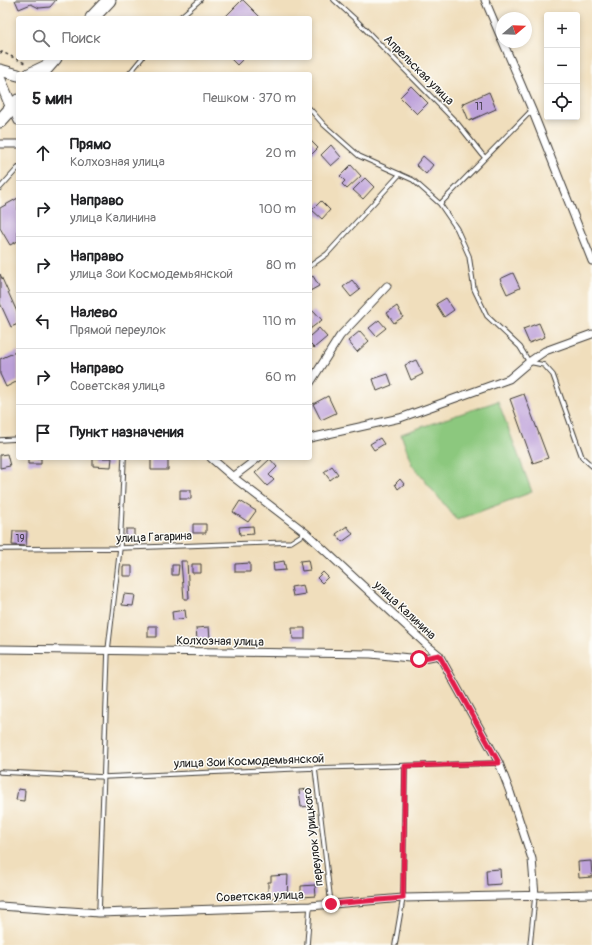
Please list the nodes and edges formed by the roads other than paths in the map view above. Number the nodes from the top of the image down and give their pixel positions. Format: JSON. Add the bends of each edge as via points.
{"nodes":[{"id":1,"x":109,"y":0,"type":"edge"},
{"id":2,"x":200,"y":0,"type":"edge"},
{"id":3,"x":334,"y":0,"type":"edge"},
{"id":4,"x":484,"y":0,"type":"edge"},
{"id":5,"x":94,"y":16,"type":"edge"},
{"id":6,"x":181,"y":16,"type":"edge"},
{"id":7,"x":496,"y":27,"type":"edge"},
{"id":8,"x":505,"y":48,"type":"edge"},
{"id":9,"x":140,"y":60,"type":"edge"},
{"id":10,"x":53,"y":61,"type":"edge"},
{"id":11,"x":0,"y":70,"type":"edge"},
{"id":12,"x":37,"y":72,"type":"edge"},
{"id":13,"x":131,"y":72,"type":"edge"},
{"id":14,"x":16,"y":74,"type":"edge"},
{"id":15,"x":0,"y":80,"type":"edge"},
{"id":16,"x":15,"y":104,"type":"edge"},
{"id":17,"x":532,"y":110,"type":"junction"},
{"id":18,"x":312,"y":111,"type":"edge"},
{"id":19,"x":0,"y":121,"type":"edge"},
{"id":20,"x":0,"y":144,"type":"edge"},
{"id":21,"x":16,"y":144,"type":"edge"},
{"id":22,"x":485,"y":158,"type":"junction"},
{"id":23,"x":16,"y":170,"type":"edge"},
{"id":24,"x":400,"y":174,"type":"junction"},
{"id":25,"x":0,"y":188,"type":"edge"},
{"id":26,"x":440,"y":204,"type":"junction"},
{"id":27,"x":592,"y":261,"type":"edge"},
{"id":28,"x":312,"y":265,"type":"edge"},
{"id":29,"x":386,"y":286,"type":"dead end"},
{"id":30,"x":592,"y":334,"type":"edge"},
{"id":31,"x":529,"y":362,"type":"junction"},
{"id":32,"x":312,"y":380,"type":"edge"},
{"id":33,"x":312,"y":438,"type":"edge"},
{"id":34,"x":16,"y":439,"type":"edge"},
{"id":35,"x":0,"y":440,"type":"edge"},
{"id":36,"x":124,"y":460,"type":"edge"},
{"id":37,"x":213,"y":460,"type":"edge"},
{"id":38,"x":255,"y":460,"type":"edge"},
{"id":39,"x":592,"y":466,"type":"edge"},
{"id":40,"x":232,"y":477,"type":"junction"},
{"id":41,"x":306,"y":533,"type":"junction"},
{"id":42,"x":0,"y":548,"type":"edge"},
{"id":43,"x":120,"y":548,"type":"junction"},
{"id":44,"x":0,"y":649,"type":"edge"},
{"id":45,"x":108,"y":650,"type":"junction"},
{"id":46,"x":439,"y":655,"type":"junction"},
{"id":47,"x":499,"y":763,"type":"junction"},
{"id":48,"x":405,"y":766,"type":"junction"},
{"id":49,"x":315,"y":768,"type":"junction"},
{"id":50,"x":0,"y":772,"type":"edge"},
{"id":51,"x":104,"y":777,"type":"junction"},
{"id":52,"x":592,"y":894,"type":"edge"},
{"id":53,"x":535,"y":896,"type":"junction"},
{"id":54,"x":403,"y":898,"type":"junction"},
{"id":55,"x":331,"y":904,"type":"junction"},
{"id":56,"x":0,"y":906,"type":"edge"},
{"id":57,"x":310,"y":906,"type":"junction"},
{"id":58,"x":99,"y":912,"type":"junction"},
{"id":59,"x":307,"y":945,"type":"edge"},
{"id":60,"x":395,"y":945,"type":"edge"},
{"id":61,"x":530,"y":945,"type":"edge"}],
"edges":[{"from":1,"to":5,"type":"highway"},
{"from":2,"to":6,"type":"lane"},
{"from":3,"to":22,"type":"lane","name":"Апрельская улица","via":[[458,124]]},
{"from":4,"to":7,"type":"street"},
{"from":8,"to":17,"type":"street"},
{"from":9,"to":13,"type":"lane"},
{"from":10,"to":12,"type":"highway"},
{"from":11,"to":14,"type":"main road"},
{"from":15,"to":16,"type":"main road"},
{"from":16,"to":19,"type":"highway"},
{"from":17,"to":22,"type":"lane"},
{"from":17,"to":27,"type":"street"},
{"from":18,"to":24,"type":"lane","via":[[359,156]]},
{"from":20,"to":21,"type":"street"},
{"from":22,"to":26,"type":"lane"},
{"from":23,"to":25,"type":"lane"},
{"from":24,"to":26,"type":"lane","via":[[413,180]]},
{"from":24,"to":28,"type":"lane","via":[[327,254]]},
{"from":26,"to":31,"type":"lane","via":[[457,229],[469,256],[474,290],[487,316],[520,347]]},
{"from":29,"to":32,"type":"street","via":[[340,336]]},
{"from":30,"to":31,"type":"street","via":[[545,351]]},
{"from":31,"to":33,"type":"street","via":[[509,379],[400,418]]},
{"from":31,"to":39,"type":"lane","via":[[544,365],[553,375],[582,457]]},
{"from":34,"to":35,"type":"lane"},
{"from":36,"to":43,"type":"lane"},
{"from":37,"to":40,"type":"street","name":"улица Калинина"},
{"from":38,"to":40,"type":"street"},
{"from":40,"to":41,"type":"street","name":"улица Калинина"},
{"from":41,"to":43,"type":"lane","name":"улица Гагарина","via":[[291,542]]},
{"from":41,"to":46,"type":"street","name":"улица Калинина"},
{"from":42,"to":43,"type":"lane","name":"улица Гагарина"},
{"from":43,"to":45,"type":"lane"},
{"from":44,"to":45,"type":"street","name":"Колхозная улица"},
{"from":45,"to":46,"type":"street","name":"Колхозная улица","via":[[371,654],[419,659]]},
{"from":45,"to":51,"type":"lane"},
{"from":46,"to":47,"type":"street","name":"улица Калинина"},
{"from":47,"to":48,"type":"lane","name":"улица Зои Космодемьянской"},
{"from":47,"to":53,"type":"street","name":"улица Калинина","via":[[532,859]]},
{"from":48,"to":49,"type":"lane","name":"улица Зои Космодемьянской"},
{"from":48,"to":54,"type":"lane"},
{"from":49,"to":51,"type":"lane","name":"улица Зои Космодемьянской"},
{"from":49,"to":55,"type":"lane","name":"переулок Урицкого"},
{"from":50,"to":51,"type":"lane","name":"улица Зои Космодемьянской"},
{"from":51,"to":58,"type":"lane"},
{"from":52,"to":53,"type":"street","name":"Советская улица"},
{"from":53,"to":54,"type":"street","name":"Советская улица"},
{"from":53,"to":61,"type":"lane"},
{"from":54,"to":55,"type":"street","name":"Советская улица"},
{"from":54,"to":60,"type":"lane"},
{"from":55,"to":57,"type":"street","name":"Советская улица"},
{"from":56,"to":58,"type":"street","name":"Советская улица"},
{"from":57,"to":58,"type":"street","name":"Советская улица"},
{"from":57,"to":59,"type":"lane"}]}
